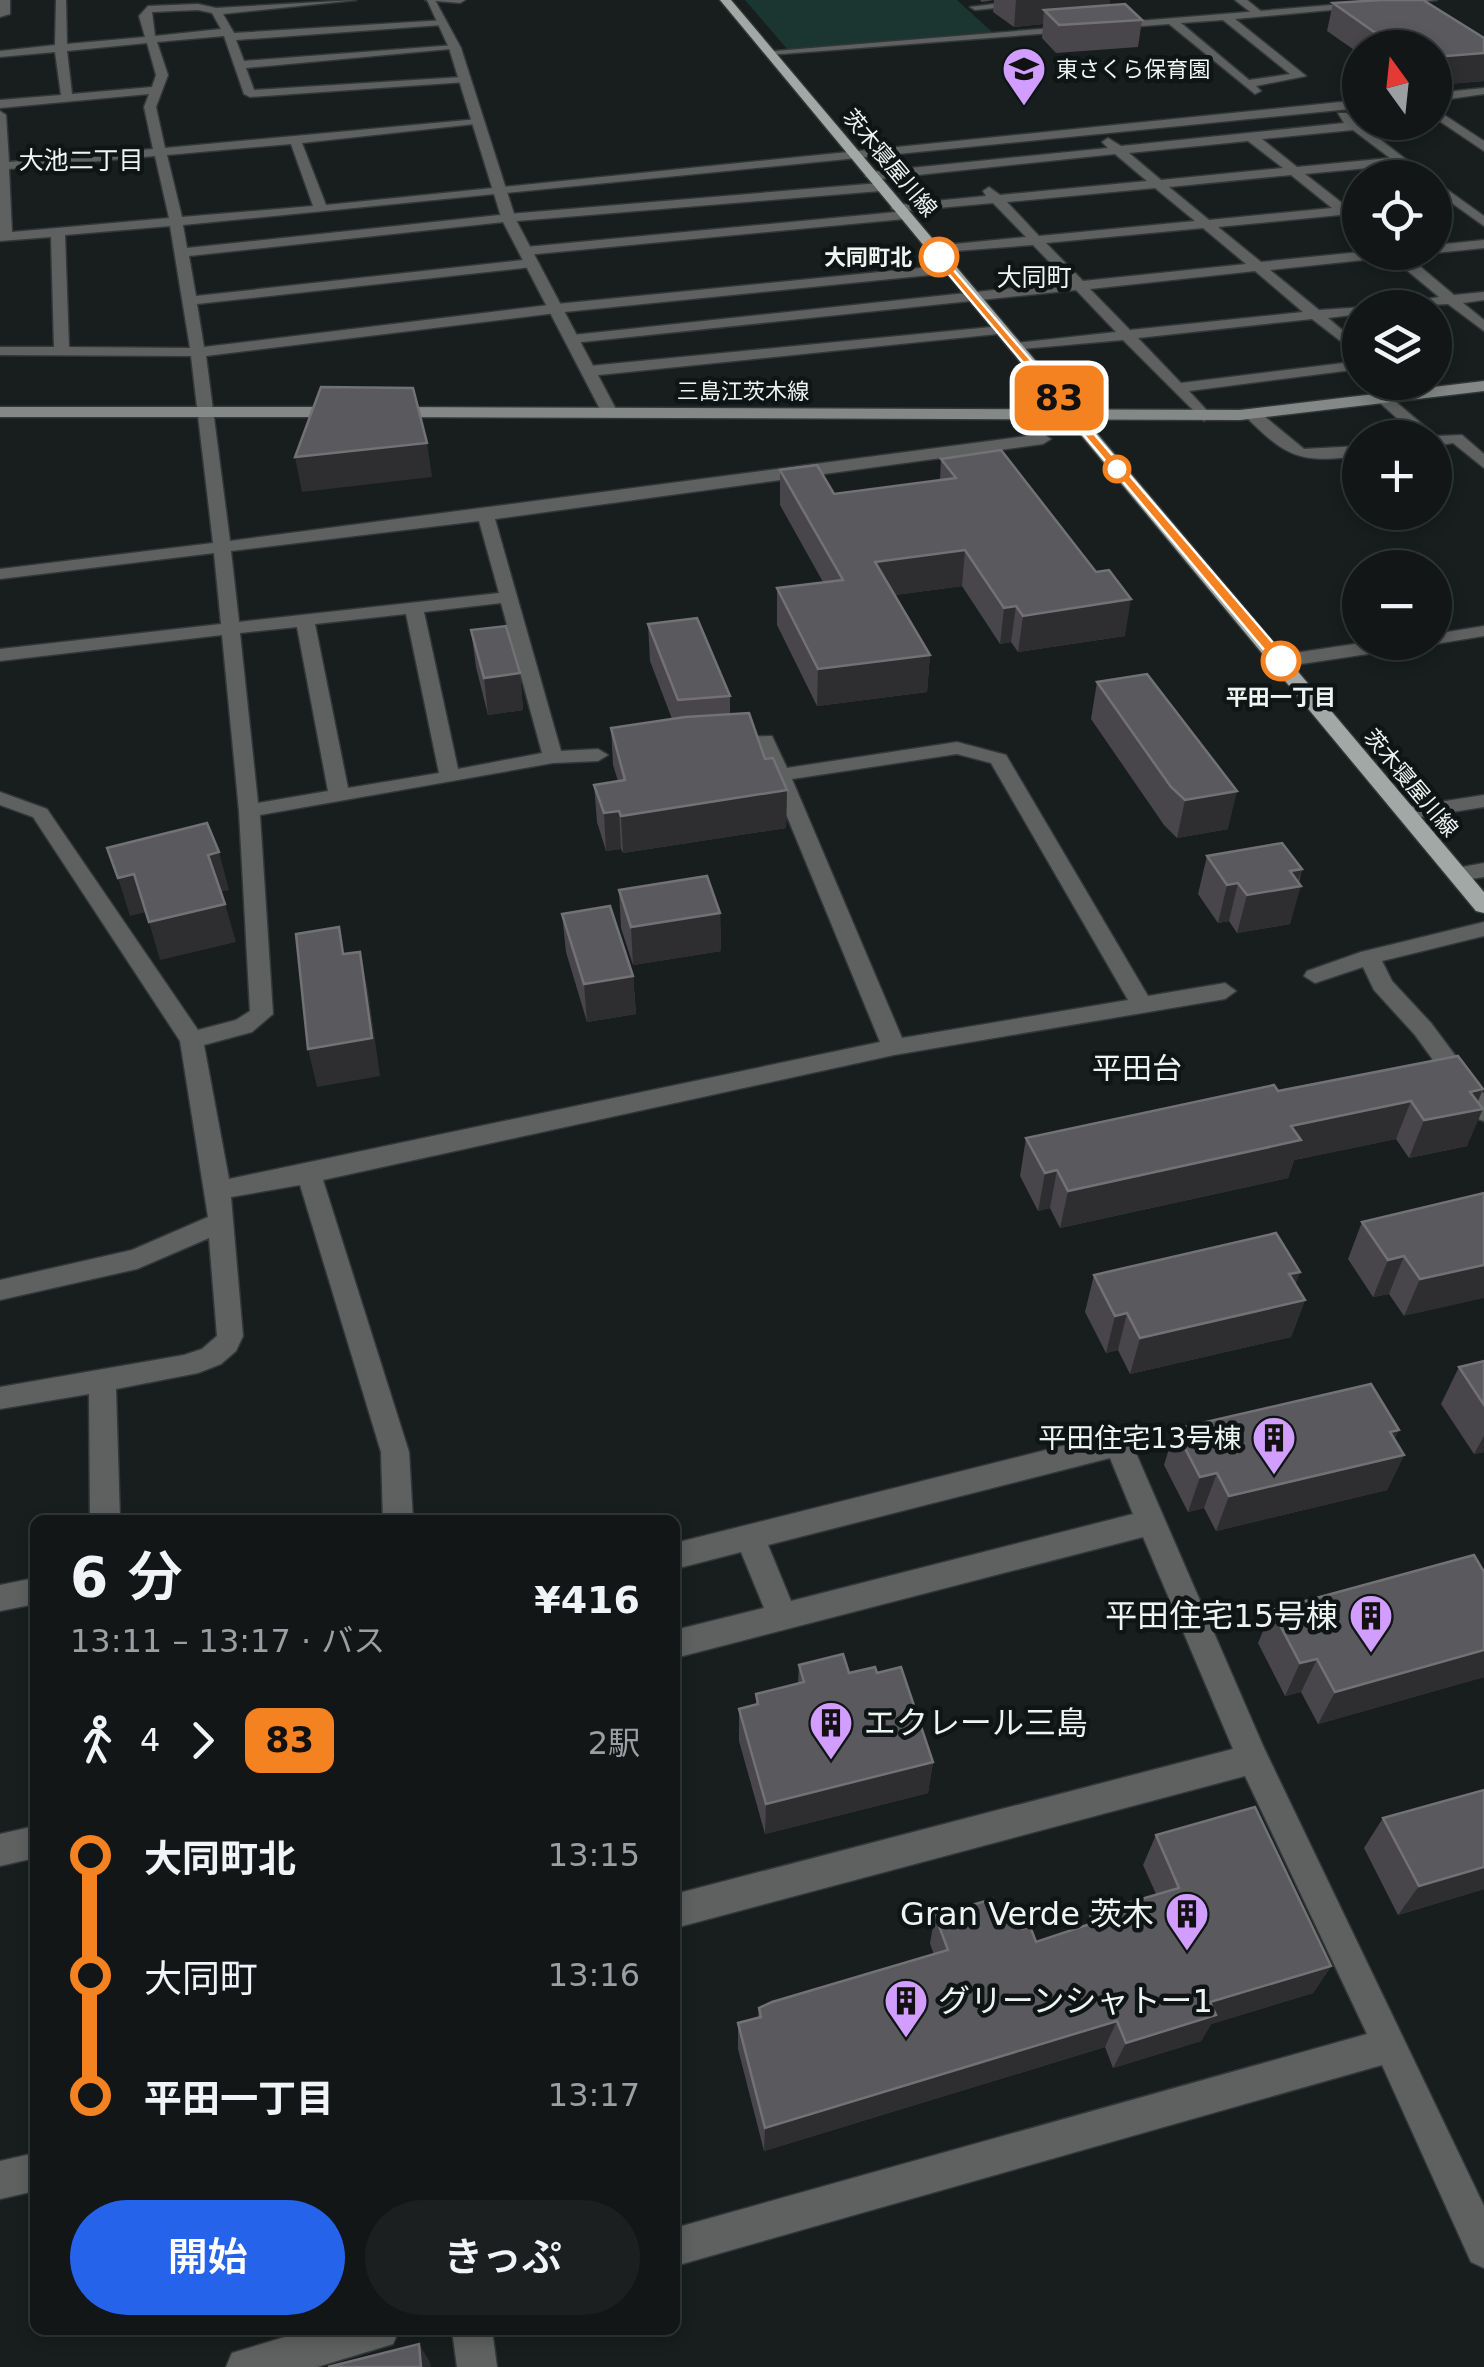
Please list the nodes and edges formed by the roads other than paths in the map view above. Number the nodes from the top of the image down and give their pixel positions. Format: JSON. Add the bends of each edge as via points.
{"nodes":[{"id":1,"x":4,"y":0,"type":"edge"},
{"id":2,"x":61,"y":0,"type":"edge"},
{"id":3,"x":351,"y":0,"type":"edge"},
{"id":4,"x":460,"y":0,"type":"edge"},
{"id":5,"x":725,"y":0,"type":"edge"},
{"id":6,"x":1069,"y":0,"type":"edge"},
{"id":7,"x":1240,"y":0,"type":"edge"},
{"id":8,"x":1432,"y":0,"type":"edge"},
{"id":9,"x":430,"y":1,"type":"edge"},
{"id":10,"x":971,"y":3,"type":"edge"},
{"id":11,"x":1342,"y":3,"type":"edge"},
{"id":12,"x":151,"y":4,"type":"edge"},
{"id":13,"x":216,"y":12,"type":"junction"},
{"id":14,"x":1112,"y":12,"type":"edge"},
{"id":15,"x":1258,"y":12,"type":"junction"},
{"id":16,"x":0,"y":14,"type":"edge"},
{"id":17,"x":1224,"y":15,"type":"junction"},
{"id":18,"x":1171,"y":20,"type":"junction"},
{"id":19,"x":442,"y":22,"type":"junction"},
{"id":20,"x":1126,"y":24,"type":"junction"},
{"id":21,"x":229,"y":34,"type":"junction"},
{"id":22,"x":1005,"y":35,"type":"junction"},
{"id":23,"x":154,"y":42,"type":"junction"},
{"id":24,"x":455,"y":48,"type":"junction"},
{"id":25,"x":60,"y":50,"type":"junction"},
{"id":26,"x":768,"y":52,"type":"junction"},
{"id":27,"x":0,"y":54,"type":"edge"},
{"id":28,"x":240,"y":65,"type":"junction"},
{"id":29,"x":462,"y":80,"type":"junction"},
{"id":30,"x":156,"y":90,"type":"junction"},
{"id":31,"x":1484,"y":92,"type":"edge"},
{"id":32,"x":1452,"y":95,"type":"edge"},
{"id":33,"x":67,"y":97,"type":"junction"},
{"id":34,"x":0,"y":104,"type":"edge"},
{"id":35,"x":1342,"y":106,"type":"edge"},
{"id":36,"x":1330,"y":107,"type":"junction"},
{"id":37,"x":0,"y":115,"type":"edge"},
{"id":38,"x":1342,"y":116,"type":"edge"},
{"id":39,"x":478,"y":124,"type":"junction"},
{"id":40,"x":1452,"y":125,"type":"edge"},
{"id":41,"x":1342,"y":127,"type":"edge"},
{"id":42,"x":1122,"y":129,"type":"junction"},
{"id":43,"x":1096,"y":132,"type":"junction"},
{"id":44,"x":1250,"y":136,"type":"junction"},
{"id":45,"x":295,"y":139,"type":"junction"},
{"id":46,"x":1374,"y":140,"type":"edge"},
{"id":47,"x":1140,"y":147,"type":"junction"},
{"id":48,"x":1484,"y":147,"type":"edge"},
{"id":49,"x":1115,"y":149,"type":"junction"},
{"id":50,"x":160,"y":150,"type":"junction"},
{"id":51,"x":853,"y":156,"type":"junction"},
{"id":52,"x":1401,"y":160,"type":"edge"},
{"id":53,"x":4,"y":166,"type":"junction"},
{"id":54,"x":965,"y":166,"type":"junction"},
{"id":55,"x":1342,"y":167,"type":"edge"},
{"id":56,"x":1295,"y":171,"type":"junction"},
{"id":57,"x":876,"y":182,"type":"junction"},
{"id":58,"x":1175,"y":182,"type":"junction"},
{"id":59,"x":1154,"y":184,"type":"junction"},
{"id":60,"x":499,"y":190,"type":"junction"},
{"id":61,"x":997,"y":199,"type":"junction"},
{"id":62,"x":1454,"y":200,"type":"edge"},
{"id":63,"x":685,"y":205,"type":"junction"},
{"id":64,"x":320,"y":209,"type":"junction"},
{"id":65,"x":1342,"y":210,"type":"edge"},
{"id":66,"x":1342,"y":211,"type":"edge"},
{"id":67,"x":901,"y":212,"type":"junction"},
{"id":68,"x":509,"y":219,"type":"junction"},
{"id":69,"x":176,"y":221,"type":"junction"},
{"id":70,"x":1225,"y":222,"type":"junction"},
{"id":71,"x":1484,"y":222,"type":"edge"},
{"id":72,"x":1204,"y":224,"type":"junction"},
{"id":73,"x":58,"y":232,"type":"junction"},
{"id":74,"x":702,"y":234,"type":"junction"},
{"id":75,"x":3,"y":237,"type":"edge"},
{"id":76,"x":1035,"y":240,"type":"junction"},
{"id":77,"x":1484,"y":244,"type":"edge"},
{"id":78,"x":1452,"y":247,"type":"edge"},
{"id":79,"x":934,"y":250,"type":"junction"},
{"id":80,"x":182,"y":253,"type":"junction"},
{"id":81,"x":529,"y":257,"type":"junction"},
{"id":82,"x":1342,"y":259,"type":"edge"},
{"id":83,"x":1282,"y":265,"type":"junction"},
{"id":84,"x":1259,"y":267,"type":"junction"},
{"id":85,"x":950,"y":269,"type":"junction"},
{"id":86,"x":1415,"y":270,"type":"edge"},
{"id":87,"x":1296,"y":276,"type":"dead end"},
{"id":88,"x":1080,"y":287,"type":"junction"},
{"id":89,"x":1439,"y":290,"type":"edge"},
{"id":90,"x":1484,"y":296,"type":"edge"},
{"id":91,"x":974,"y":298,"type":"junction"},
{"id":92,"x":1452,"y":300,"type":"edge"},
{"id":93,"x":190,"y":301,"type":"junction"},
{"id":94,"x":1452,"y":301,"type":"edge"},
{"id":95,"x":1321,"y":307,"type":"junction"},
{"id":96,"x":558,"y":309,"type":"junction"},
{"id":97,"x":1339,"y":312,"type":"junction"},
{"id":98,"x":1342,"y":312,"type":"edge"},
{"id":99,"x":1342,"y":315,"type":"edge"},
{"id":100,"x":1484,"y":327,"type":"edge"},
{"id":101,"x":1002,"y":330,"type":"junction"},
{"id":102,"x":1342,"y":331,"type":"edge"},
{"id":103,"x":1127,"y":335,"type":"junction"},
{"id":104,"x":573,"y":339,"type":"junction"},
{"id":105,"x":1016,"y":347,"type":"junction"},
{"id":106,"x":0,"y":351,"type":"edge"},
{"id":107,"x":62,"y":352,"type":"junction"},
{"id":108,"x":198,"y":352,"type":"junction"},
{"id":109,"x":1342,"y":367,"type":"edge"},
{"id":110,"x":589,"y":371,"type":"junction"},
{"id":111,"x":1484,"y":386,"type":"edge"},
{"id":112,"x":1178,"y":388,"type":"junction"},
{"id":113,"x":1452,"y":388,"type":"edge"},
{"id":114,"x":1375,"y":400,"type":"edge"},
{"id":115,"x":1385,"y":400,"type":"edge"},
{"id":116,"x":0,"y":412,"type":"edge"},
{"id":117,"x":208,"y":412,"type":"junction"},
{"id":118,"x":610,"y":413,"type":"junction"},
{"id":119,"x":1252,"y":414,"type":"junction"},
{"id":120,"x":1074,"y":416,"type":"junction"},
{"id":121,"x":1204,"y":416,"type":"junction"},
{"id":122,"x":1409,"y":420,"type":"edge"},
{"id":123,"x":1452,"y":438,"type":"edge"},
{"id":124,"x":1043,"y":439,"type":"dead end"},
{"id":125,"x":1342,"y":453,"type":"edge"},
{"id":126,"x":1484,"y":463,"type":"edge"},
{"id":127,"x":486,"y":515,"type":"junction"},
{"id":128,"x":222,"y":549,"type":"junction"},
{"id":129,"x":0,"y":574,"type":"edge"},
{"id":130,"x":508,"y":597,"type":"junction"},
{"id":131,"x":414,"y":608,"type":"junction"},
{"id":132,"x":306,"y":621,"type":"junction"},
{"id":133,"x":230,"y":630,"type":"junction"},
{"id":134,"x":1476,"y":632,"type":"edge"},
{"id":135,"x":1484,"y":649,"type":"edge"},
{"id":136,"x":1342,"y":652,"type":"edge"},
{"id":137,"x":0,"y":655,"type":"edge"},
{"id":138,"x":1281,"y":661,"type":"junction"},
{"id":139,"x":707,"y":745,"type":"edge"},
{"id":140,"x":598,"y":755,"type":"dead end"},
{"id":141,"x":553,"y":757,"type":"junction"},
{"id":142,"x":781,"y":775,"type":"junction"},
{"id":143,"x":450,"y":778,"type":"junction"},
{"id":144,"x":339,"y":794,"type":"junction"},
{"id":145,"x":0,"y":798,"type":"edge"},
{"id":146,"x":1484,"y":801,"type":"edge"},
{"id":147,"x":249,"y":812,"type":"junction"},
{"id":148,"x":1407,"y":813,"type":"junction"},
{"id":149,"x":1484,"y":870,"type":"edge"},
{"id":150,"x":1458,"y":874,"type":"junction"},
{"id":151,"x":1484,"y":906,"type":"edge"},
{"id":152,"x":1484,"y":929,"type":"edge"},
{"id":153,"x":1369,"y":957,"type":"junction"},
{"id":154,"x":1315,"y":976,"type":"dead end"},
{"id":155,"x":1224,"y":991,"type":"dead end"},
{"id":156,"x":1141,"y":1003,"type":"junction"},
{"id":157,"x":192,"y":1040,"type":"junction"},
{"id":158,"x":894,"y":1047,"type":"junction"},
{"id":159,"x":1484,"y":1112,"type":"edge"},
{"id":160,"x":309,"y":1174,"type":"junction"},
{"id":161,"x":218,"y":1190,"type":"junction"},
{"id":162,"x":220,"y":1222,"type":"junction"},
{"id":163,"x":0,"y":1290,"type":"edge"},
{"id":164,"x":102,"y":1380,"type":"junction"},
{"id":165,"x":0,"y":1398,"type":"edge"},
{"id":166,"x":105,"y":1515,"type":"edge"},
{"id":167,"x":398,"y":1515,"type":"edge"},
{"id":168,"x":1152,"y":1522,"type":"junction"},
{"id":169,"x":751,"y":1540,"type":"junction"},
{"id":170,"x":680,"y":1555,"type":"edge"},
{"id":171,"x":30,"y":1592,"type":"edge"},
{"id":172,"x":0,"y":1598,"type":"edge"},
{"id":173,"x":784,"y":1618,"type":"junction"},
{"id":174,"x":680,"y":1643,"type":"edge"},
{"id":175,"x":1253,"y":1759,"type":"junction"},
{"id":176,"x":30,"y":1843,"type":"edge"},
{"id":177,"x":0,"y":1850,"type":"edge"},
{"id":178,"x":680,"y":1909,"type":"edge"},
{"id":179,"x":1391,"y":2044,"type":"junction"},
{"id":180,"x":30,"y":2173,"type":"edge"},
{"id":181,"x":0,"y":2180,"type":"edge"},
{"id":182,"x":680,"y":2246,"type":"edge"},
{"id":183,"x":1484,"y":2249,"type":"edge"},
{"id":184,"x":361,"y":2335,"type":"edge"},
{"id":185,"x":473,"y":2335,"type":"edge"},
{"id":186,"x":246,"y":2367,"type":"edge"},
{"id":187,"x":477,"y":2367,"type":"edge"}],
"edges":[{"from":1,"to":16,"type":"street","via":[[6,12]]},
{"from":2,"to":25,"type":"street"},
{"from":3,"to":13,"type":"street"},
{"from":4,"to":9,"type":"street"},
{"from":5,"to":26,"type":"main road","name":"茨木寝屋川線"},
{"from":6,"to":10,"type":"street"},
{"from":7,"to":15,"type":"street"},
{"from":8,"to":11,"type":"street"},
{"from":9,"to":19,"type":"street"},
{"from":10,"to":22,"type":"street"},
{"from":11,"to":15,"type":"street"},
{"from":12,"to":13,"type":"street"},
{"from":12,"to":23,"type":"street","via":[[144,16]]},
{"from":13,"to":21,"type":"street"},
{"from":14,"to":20,"type":"street"},
{"from":15,"to":17,"type":"street"},
{"from":17,"to":18,"type":"street"},
{"from":17,"to":18,"type":"street","via":[[1300,76],[1251,87]]},
{"from":18,"to":20,"type":"street"},
{"from":19,"to":21,"type":"street"},
{"from":19,"to":24,"type":"street"},
{"from":20,"to":22,"type":"street"},
{"from":21,"to":23,"type":"street"},
{"from":21,"to":28,"type":"street"},
{"from":22,"to":26,"type":"street"},
{"from":23,"to":25,"type":"street"},
{"from":23,"to":30,"type":"street","via":[[162,76]]},
{"from":24,"to":28,"type":"street"},
{"from":24,"to":29,"type":"street"},
{"from":25,"to":27,"type":"street"},
{"from":25,"to":33,"type":"street"},
{"from":26,"to":51,"type":"main road","name":"茨木寝屋川線"},
{"from":28,"to":29,"type":"street","via":[[250,94]]},
{"from":29,"to":39,"type":"street"},
{"from":30,"to":33,"type":"street"},
{"from":30,"to":50,"type":"street","via":[[150,108]]},
{"from":31,"to":32,"type":"street"},
{"from":33,"to":34,"type":"street"},
{"from":35,"to":36,"type":"street"},
{"from":36,"to":38,"type":"street"},
{"from":36,"to":42,"type":"street"},
{"from":37,"to":53,"type":"street"},
{"from":39,"to":45,"type":"street"},
{"from":39,"to":60,"type":"street"},
{"from":40,"to":48,"type":"street"},
{"from":41,"to":44,"type":"street"},
{"from":42,"to":43,"type":"street"},
{"from":42,"to":47,"type":"street"},
{"from":43,"to":49,"type":"street"},
{"from":43,"to":51,"type":"street"},
{"from":44,"to":47,"type":"street"},
{"from":44,"to":56,"type":"street"},
{"from":45,"to":50,"type":"street"},
{"from":45,"to":64,"type":"street"},
{"from":46,"to":52,"type":"street"},
{"from":47,"to":49,"type":"street"},
{"from":47,"to":58,"type":"street"},
{"from":49,"to":54,"type":"street"},
{"from":49,"to":59,"type":"street"},
{"from":50,"to":53,"type":"street"},
{"from":50,"to":69,"type":"street"},
{"from":51,"to":57,"type":"main road","name":"茨木寝屋川線"},
{"from":51,"to":60,"type":"street"},
{"from":53,"to":75,"type":"street"},
{"from":54,"to":57,"type":"street"},
{"from":54,"to":61,"type":"street"},
{"from":55,"to":56,"type":"street"},
{"from":56,"to":58,"type":"street"},
{"from":56,"to":65,"type":"street"},
{"from":57,"to":63,"type":"street"},
{"from":57,"to":67,"type":"main road","name":"茨木寝屋川線"},
{"from":58,"to":59,"type":"street"},
{"from":58,"to":70,"type":"street"},
{"from":59,"to":61,"type":"street"},
{"from":59,"to":72,"type":"street"},
{"from":60,"to":64,"type":"street"},
{"from":60,"to":68,"type":"street"},
{"from":61,"to":67,"type":"street"},
{"from":61,"to":76,"type":"street"},
{"from":62,"to":71,"type":"street"},
{"from":63,"to":68,"type":"street"},
{"from":63,"to":74,"type":"street"},
{"from":64,"to":69,"type":"street"},
{"from":66,"to":70,"type":"street"},
{"from":67,"to":74,"type":"street"},
{"from":67,"to":79,"type":"main road","name":"茨木寝屋川線"},
{"from":68,"to":80,"type":"street"},
{"from":68,"to":81,"type":"street"},
{"from":69,"to":73,"type":"street"},
{"from":69,"to":80,"type":"street"},
{"from":70,"to":72,"type":"street"},
{"from":70,"to":83,"type":"street"},
{"from":72,"to":76,"type":"street"},
{"from":72,"to":84,"type":"street"},
{"from":73,"to":75,"type":"street"},
{"from":73,"to":107,"type":"street"},
{"from":74,"to":81,"type":"street"},
{"from":76,"to":79,"type":"street"},
{"from":76,"to":88,"type":"street"},
{"from":77,"to":78,"type":"street"},
{"from":79,"to":85,"type":"main road","name":"茨木寝屋川線"},
{"from":80,"to":93,"type":"street"},
{"from":81,"to":93,"type":"street"},
{"from":81,"to":96,"type":"street"},
{"from":82,"to":83,"type":"street"},
{"from":83,"to":84,"type":"street"},
{"from":83,"to":87,"type":"street"},
{"from":84,"to":88,"type":"street"},
{"from":84,"to":95,"type":"street"},
{"from":85,"to":91,"type":"main road","name":"茨木寝屋川線"},
{"from":85,"to":96,"type":"street"},
{"from":86,"to":89,"type":"street"},
{"from":88,"to":91,"type":"street"},
{"from":88,"to":103,"type":"street"},
{"from":90,"to":92,"type":"street"},
{"from":91,"to":101,"type":"main road","name":"茨木寝屋川線"},
{"from":91,"to":104,"type":"street"},
{"from":93,"to":108,"type":"street"},
{"from":94,"to":100,"type":"street"},
{"from":95,"to":97,"type":"street"},
{"from":95,"to":102,"type":"street"},
{"from":95,"to":103,"type":"street"},
{"from":96,"to":104,"type":"street"},
{"from":96,"to":108,"type":"street"},
{"from":97,"to":98,"type":"street"},
{"from":97,"to":99,"type":"street"},
{"from":101,"to":105,"type":"main road","name":"茨木寝屋川線"},
{"from":101,"to":110,"type":"street"},
{"from":103,"to":105,"type":"street"},
{"from":103,"to":112,"type":"street"},
{"from":104,"to":110,"type":"street"},
{"from":105,"to":120,"type":"main road","name":"茨木寝屋川線"},
{"from":106,"to":107,"type":"street"},
{"from":107,"to":108,"type":"street"},
{"from":108,"to":117,"type":"street"},
{"from":109,"to":112,"type":"street"},
{"from":110,"to":118,"type":"street"},
{"from":111,"to":113,"type":"main road","name":"三島江茨木線"},
{"from":112,"to":121,"type":"street"},
{"from":114,"to":119,"type":"main road","name":"三島江茨木線"},
{"from":115,"to":122,"type":"street"},
{"from":116,"to":117,"type":"main road","name":"三島江茨木線"},
{"from":117,"to":118,"type":"main road","name":"三島江茨木線"},
{"from":117,"to":128,"type":"street"},
{"from":118,"to":120,"type":"main road","name":"三島江茨木線"},
{"from":119,"to":121,"type":"main road","name":"三島江茨木線"},
{"from":119,"to":125,"type":"street","via":[[1291,453]]},
{"from":120,"to":121,"type":"main road","name":"三島江茨木線"},
{"from":120,"to":138,"type":"main road","name":"茨木寝屋川線"},
{"from":123,"to":126,"type":"street"},
{"from":124,"to":127,"type":"street"},
{"from":127,"to":128,"type":"street"},
{"from":127,"to":130,"type":"street"},
{"from":128,"to":129,"type":"street"},
{"from":128,"to":133,"type":"street"},
{"from":130,"to":131,"type":"street"},
{"from":130,"to":141,"type":"street"},
{"from":131,"to":132,"type":"street"},
{"from":131,"to":143,"type":"street"},
{"from":132,"to":133,"type":"street"},
{"from":132,"to":144,"type":"street"},
{"from":133,"to":137,"type":"street"},
{"from":133,"to":147,"type":"street"},
{"from":134,"to":135,"type":"street"},
{"from":136,"to":138,"type":"street"},
{"from":138,"to":148,"type":"main road","name":"茨木寝屋川線"},
{"from":139,"to":142,"type":"street","via":[[764,740]]},
{"from":140,"to":141,"type":"street"},
{"from":141,"to":143,"type":"street"},
{"from":142,"to":156,"type":"street","via":[[957,748],[999,759]]},
{"from":142,"to":158,"type":"street"},
{"from":143,"to":144,"type":"street"},
{"from":144,"to":147,"type":"street"},
{"from":145,"to":157,"type":"street","via":[[40,813]]},
{"from":146,"to":148,"type":"street"},
{"from":147,"to":157,"type":"street","via":[[262,1014]]},
{"from":148,"to":150,"type":"main road","name":"茨木寝屋川線"},
{"from":149,"to":150,"type":"street"},
{"from":150,"to":151,"type":"main road","name":"茨木寝屋川線"},
{"from":152,"to":153,"type":"street"},
{"from":153,"to":154,"type":"street"},
{"from":153,"to":159,"type":"street","via":[[1382,985]]},
{"from":155,"to":156,"type":"street"},
{"from":156,"to":158,"type":"street"},
{"from":157,"to":161,"type":"street"},
{"from":158,"to":160,"type":"street"},
{"from":160,"to":161,"type":"street"},
{"from":160,"to":167,"type":"street","via":[[395,1452]]},
{"from":161,"to":162,"type":"street"},
{"from":162,"to":163,"type":"street","via":[[137,1259]]},
{"from":162,"to":164,"type":"street","via":[[227,1346],[184,1366]]},
{"from":164,"to":165,"type":"street"},
{"from":164,"to":166,"type":"street"},
{"from":168,"to":169,"type":"street","via":[[1118,1444]]},
{"from":168,"to":173,"type":"street"},
{"from":168,"to":175,"type":"street"},
{"from":169,"to":170,"type":"street"},
{"from":169,"to":173,"type":"street"},
{"from":171,"to":172,"type":"street"},
{"from":173,"to":174,"type":"street"},
{"from":175,"to":178,"type":"street"},
{"from":175,"to":179,"type":"street"},
{"from":176,"to":177,"type":"street"},
{"from":179,"to":182,"type":"street"},
{"from":179,"to":183,"type":"street"},
{"from":180,"to":181,"type":"street"},
{"from":184,"to":186,"type":"street"},
{"from":185,"to":187,"type":"street"}]}
